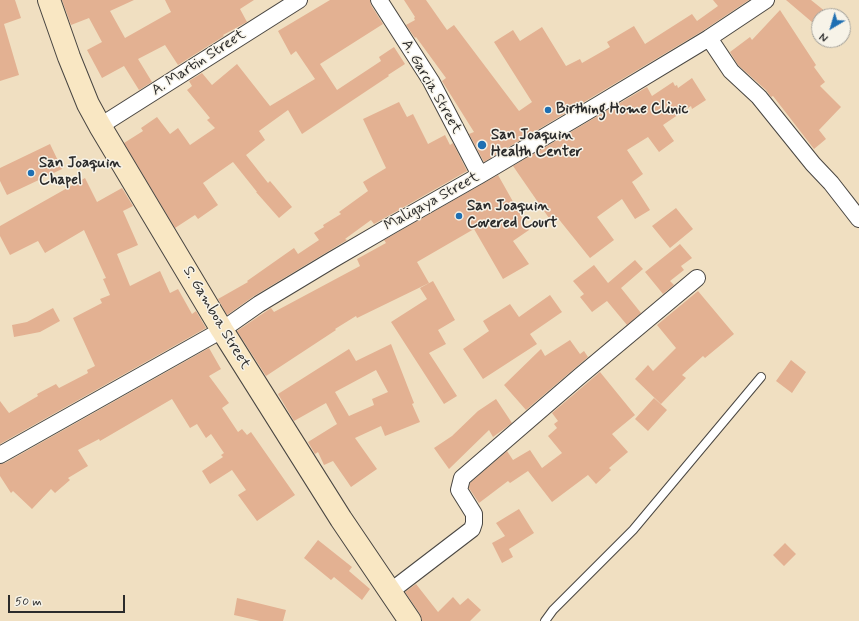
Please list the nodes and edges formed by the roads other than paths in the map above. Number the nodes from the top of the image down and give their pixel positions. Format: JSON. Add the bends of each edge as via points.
{"nodes":[{"id":1,"x":49,"y":0,"type":"edge"},
{"id":2,"x":299,"y":0,"type":"edge"},
{"id":3,"x":379,"y":0,"type":"edge"},
{"id":4,"x":766,"y":0,"type":"edge"},
{"id":5,"x":709,"y":38,"type":"junction"},
{"id":6,"x":100,"y":126,"type":"junction"},
{"id":7,"x":480,"y":175,"type":"junction"},
{"id":8,"x":859,"y":219,"type":"edge"},
{"id":9,"x":697,"y":278,"type":"dead end"},
{"id":10,"x":222,"y":330,"type":"junction"},
{"id":11,"x":761,"y":377,"type":"dead end"},
{"id":12,"x":0,"y":455,"type":"edge"},
{"id":13,"x":390,"y":591,"type":"junction"},
{"id":14,"x":410,"y":621,"type":"edge"},
{"id":15,"x":545,"y":621,"type":"edge"}],
"edges":[{"from":1,"to":6,"type":"main road","name":"S. Gamboa Street","via":[[88,104]]},
{"from":2,"to":6,"type":"street","name":"A. Martin Street"},
{"from":3,"to":7,"type":"street","name":"A. Garcia Street","via":[[430,81]]},
{"from":4,"to":5,"type":"street","name":"Maligaya Street"},
{"from":5,"to":7,"type":"street","name":"Maligaya Street"},
{"from":5,"to":8,"type":"street","via":[[731,71],[760,97]]},
{"from":6,"to":10,"type":"main road","name":"S. Gamboa Street"},
{"from":7,"to":10,"type":"street","name":"Maligaya Street","via":[[318,268]]},
{"from":9,"to":13,"type":"street","via":[[462,478],[459,490],[474,514],[472,529]]},
{"from":10,"to":12,"type":"street","name":"Maligaya Street"},
{"from":10,"to":13,"type":"main road","name":"S. Gamboa Street","via":[[341,519]]},
{"from":11,"to":15,"type":"lane","via":[[633,530]]},
{"from":13,"to":14,"type":"main road","name":"S. Gamboa Street"}]}
